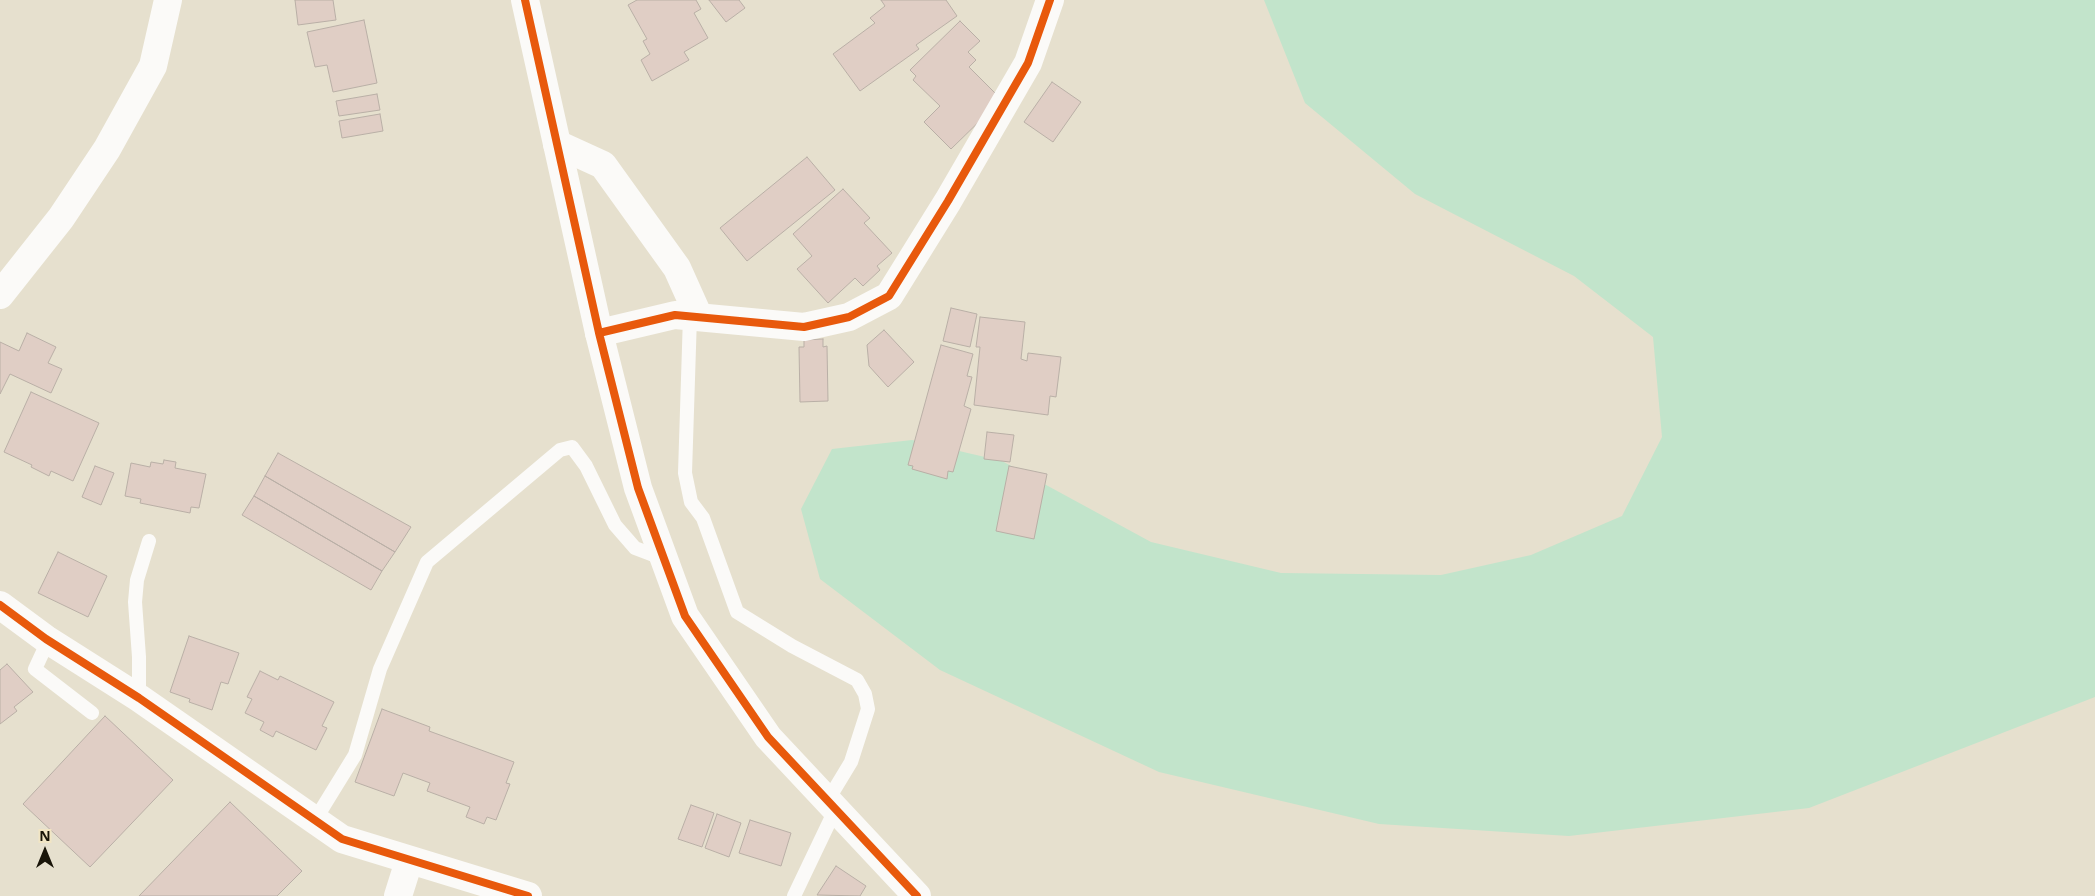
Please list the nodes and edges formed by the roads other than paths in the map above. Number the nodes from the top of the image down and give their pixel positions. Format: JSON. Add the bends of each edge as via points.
{"nodes":[{"id":1,"x":168,"y":0,"type":"edge"},
{"id":2,"x":525,"y":0,"type":"edge"},
{"id":3,"x":1050,"y":0,"type":"edge"},
{"id":4,"x":557,"y":144,"type":"junction"},
{"id":5,"x":0,"y":295,"type":"edge"},
{"id":6,"x":694,"y":317,"type":"junction"},
{"id":7,"x":599,"y":334,"type":"junction"},
{"id":8,"x":149,"y":541,"type":"dead end"},
{"id":9,"x":664,"y":559,"type":"junction"},
{"id":10,"x":0,"y":605,"type":"edge"},
{"id":11,"x":48,"y":641,"type":"junction"},
{"id":12,"x":139,"y":698,"type":"junction"},
{"id":13,"x":92,"y":713,"type":"dead end"},
{"id":14,"x":832,"y":804,"type":"junction"},
{"id":15,"x":315,"y":820,"type":"junction"},
{"id":16,"x":409,"y":860,"type":"junction"},
{"id":17,"x":398,"y":896,"type":"edge"},
{"id":18,"x":528,"y":896,"type":"edge"},
{"id":19,"x":794,"y":896,"type":"edge"},
{"id":20,"x":917,"y":896,"type":"edge"}],
"edges":[{"from":1,"to":5,"type":"street","via":[[153,66],[107,149],[61,218]]},
{"from":2,"to":4,"type":"street"},
{"from":3,"to":6,"type":"street","via":[[1028,62],[889,296],[849,318],[804,327]]},
{"from":4,"to":6,"type":"street","via":[[603,165],[677,268]]},
{"from":4,"to":7,"type":"street"},
{"from":6,"to":7,"type":"street","via":[[675,315]]},
{"from":6,"to":14,"type":"lane","via":[[685,473],[691,502],[703,518],[737,612],[857,680],[865,694],[868,709],[851,762]]},
{"from":7,"to":9,"type":"street","via":[[638,488]]},
{"from":8,"to":12,"type":"lane","via":[[136,594]]},
{"from":9,"to":14,"type":"street","via":[[686,616],[740,697],[768,737]]},
{"from":9,"to":15,"type":"lane","via":[[635,548],[614,525],[586,466],[572,447],[560,450],[427,562],[380,669],[355,755]]},
{"from":10,"to":11,"type":"street"},
{"from":11,"to":12,"type":"street"},
{"from":11,"to":13,"type":"lane","via":[[35,669]]},
{"from":12,"to":15,"type":"street"},
{"from":14,"to":19,"type":"lane"},
{"from":14,"to":20,"type":"street"},
{"from":15,"to":16,"type":"street","via":[[342,839]]},
{"from":16,"to":17,"type":"street"},
{"from":16,"to":18,"type":"street"}]}
